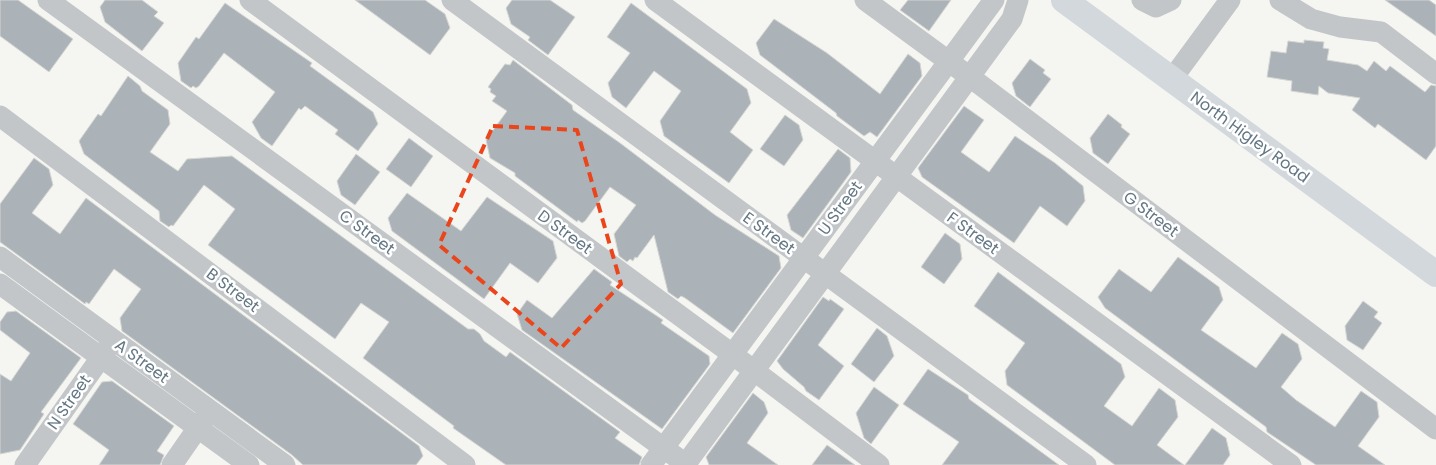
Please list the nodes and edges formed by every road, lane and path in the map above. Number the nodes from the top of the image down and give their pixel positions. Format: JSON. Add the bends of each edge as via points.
{"nodes":[{"id":1,"x":48,"y":0,"type":"edge"},
{"id":2,"x":250,"y":0,"type":"edge"},
{"id":3,"x":452,"y":0,"type":"edge"},
{"id":4,"x":655,"y":0,"type":"edge"},
{"id":5,"x":865,"y":0,"type":"edge"},
{"id":6,"x":994,"y":0,"type":"edge"},
{"id":7,"x":1018,"y":0,"type":"edge"},
{"id":8,"x":1064,"y":0,"type":"edge"},
{"id":9,"x":1142,"y":0,"type":"edge"},
{"id":10,"x":1171,"y":0,"type":"edge"},
{"id":11,"x":1230,"y":0,"type":"edge"},
{"id":12,"x":1280,"y":0,"type":"edge"},
{"id":13,"x":948,"y":60,"type":"junction"},
{"id":14,"x":1436,"y":74,"type":"edge"},
{"id":15,"x":970,"y":76,"type":"junction"},
{"id":16,"x":1172,"y":79,"type":"junction"},
{"id":17,"x":0,"y":116,"type":"edge"},
{"id":18,"x":874,"y":161,"type":"junction"},
{"id":19,"x":896,"y":177,"type":"junction"},
{"id":20,"x":0,"y":257,"type":"edge"},
{"id":21,"x":803,"y":258,"type":"junction"},
{"id":22,"x":1433,"y":265,"type":"edge"},
{"id":23,"x":20,"y":271,"type":"junction"},
{"id":24,"x":825,"y":274,"type":"junction"},
{"id":25,"x":2,"y":290,"type":"edge"},
{"id":26,"x":114,"y":340,"type":"junction"},
{"id":27,"x":732,"y":354,"type":"junction"},
{"id":28,"x":101,"y":357,"type":"junction"},
{"id":29,"x":754,"y":370,"type":"junction"},
{"id":30,"x":210,"y":410,"type":"junction"},
{"id":31,"x":198,"y":428,"type":"junction"},
{"id":32,"x":1436,"y":429,"type":"edge"},
{"id":33,"x":658,"y":457,"type":"edge"},
{"id":34,"x":25,"y":465,"type":"edge"},
{"id":35,"x":172,"y":465,"type":"edge"},
{"id":36,"x":249,"y":465,"type":"edge"},
{"id":37,"x":285,"y":465,"type":"edge"},
{"id":38,"x":466,"y":465,"type":"edge"},
{"id":39,"x":686,"y":465,"type":"edge"},
{"id":40,"x":879,"y":465,"type":"edge"},
{"id":41,"x":1086,"y":465,"type":"edge"},
{"id":42,"x":1291,"y":465,"type":"edge"}],
"edges":[{"from":1,"to":33,"type":"street","name":"C Street"},
{"from":2,"to":27,"type":"street","name":"D Street"},
{"from":3,"to":21,"type":"street","name":"E Street"},
{"from":4,"to":18,"type":"street","name":"F Street"},
{"from":5,"to":13,"type":"street","name":"G Street"},
{"from":6,"to":13,"type":"street","name":"U Street"},
{"from":7,"to":15,"type":"street","name":"U Street","via":[[1012,19]]},
{"from":8,"to":16,"type":"main road","name":"North Higley Road"},
{"from":9,"to":10,"type":"street","via":[[1156,7]]},
{"from":11,"to":16,"type":"street"},
{"from":12,"to":14,"type":"street","via":[[1311,19],[1340,27],[1381,32]]},
{"from":13,"to":15,"type":"street","name":"G Street"},
{"from":13,"to":18,"type":"street","name":"U Street"},
{"from":15,"to":19,"type":"street","name":"U Street"},
{"from":15,"to":32,"type":"street","name":"G Street"},
{"from":16,"to":22,"type":"main road","name":"North Higley Road"},
{"from":17,"to":38,"type":"street","name":"B Street"},
{"from":18,"to":19,"type":"street","name":"F Street"},
{"from":18,"to":21,"type":"street","name":"U Street"},
{"from":19,"to":24,"type":"street","name":"U Street"},
{"from":19,"to":42,"type":"street","name":"F Street"},
{"from":20,"to":23,"type":"street","name":"A Street"},
{"from":21,"to":24,"type":"street","name":"E Street"},
{"from":21,"to":27,"type":"street","name":"U Street"},
{"from":23,"to":25,"type":"street"},
{"from":23,"to":26,"type":"street","name":"A Street"},
{"from":24,"to":29,"type":"street","name":"U Street"},
{"from":24,"to":41,"type":"street","name":"E Street"},
{"from":25,"to":28,"type":"street","name":"A Street"},
{"from":26,"to":28,"type":"street","name":"N Street"},
{"from":26,"to":30,"type":"street","name":"A Street"},
{"from":27,"to":29,"type":"street","name":"D Street"},
{"from":27,"to":33,"type":"street","name":"U Street"},
{"from":28,"to":31,"type":"street","name":"A Street"},
{"from":28,"to":34,"type":"street","name":"N Street"},
{"from":29,"to":39,"type":"street","name":"U Street"},
{"from":29,"to":40,"type":"street","name":"D Street"},
{"from":30,"to":31,"type":"street"},
{"from":30,"to":37,"type":"street","name":"A Street"},
{"from":31,"to":35,"type":"street"},
{"from":31,"to":36,"type":"street","name":"A Street"},
{"from":33,"to":39,"type":"street","name":"C Street"}]}
